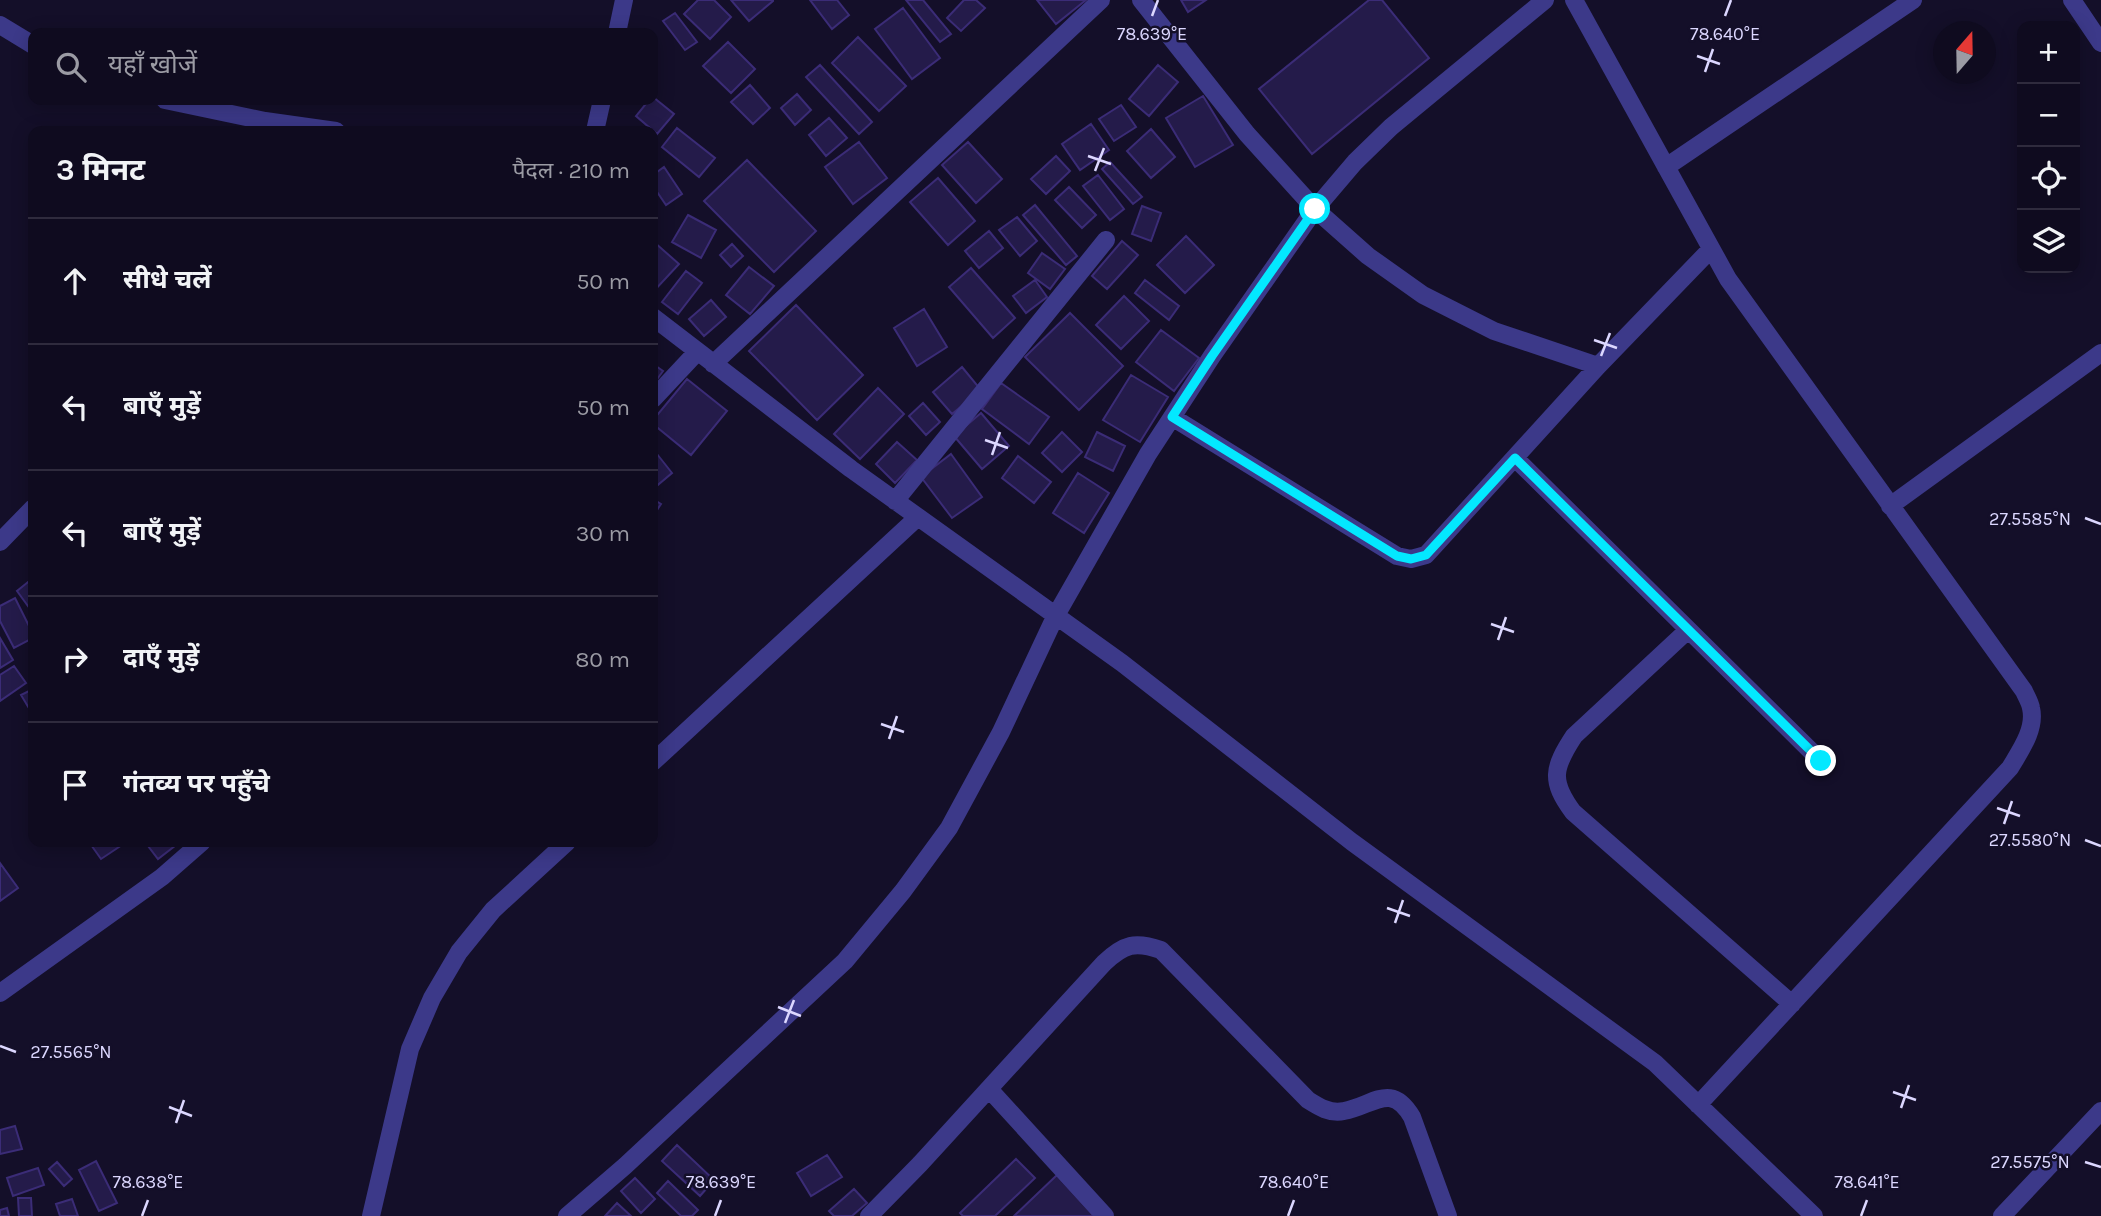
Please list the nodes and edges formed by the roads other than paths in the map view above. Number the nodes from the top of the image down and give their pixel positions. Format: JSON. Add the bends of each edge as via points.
{"nodes":[{"id":1,"x":624,"y":0,"type":"edge"},
{"id":2,"x":1101,"y":0,"type":"edge"},
{"id":3,"x":1141,"y":0,"type":"edge"},
{"id":4,"x":1545,"y":0,"type":"edge"},
{"id":5,"x":1574,"y":0,"type":"edge"},
{"id":6,"x":1913,"y":0,"type":"edge"},
{"id":7,"x":2072,"y":0,"type":"edge"},
{"id":8,"x":0,"y":25,"type":"edge"},
{"id":9,"x":618,"y":28,"type":"edge"},
{"id":10,"x":28,"y":42,"type":"edge"},
{"id":11,"x":2101,"y":43,"type":"edge"},
{"id":12,"x":189,"y":105,"type":"edge"},
{"id":13,"x":601,"y":105,"type":"edge"},
{"id":14,"x":300,"y":126,"type":"edge"},
{"id":15,"x":596,"y":126,"type":"edge"},
{"id":16,"x":1666,"y":167,"type":"junction"},
{"id":17,"x":1315,"y":209,"type":"junction"},
{"id":18,"x":1106,"y":240,"type":"dead end"},
{"id":19,"x":1711,"y":249,"type":"junction"},
{"id":20,"x":658,"y":321,"type":"edge"},
{"id":21,"x":697,"y":352,"type":"junction"},
{"id":22,"x":2101,"y":353,"type":"edge"},
{"id":23,"x":713,"y":364,"type":"junction"},
{"id":24,"x":1598,"y":366,"type":"junction"},
{"id":25,"x":658,"y":394,"type":"edge"},
{"id":26,"x":1172,"y":417,"type":"junction"},
{"id":27,"x":1515,"y":458,"type":"junction"},
{"id":28,"x":895,"y":501,"type":"junction"},
{"id":29,"x":1890,"y":506,"type":"junction"},
{"id":30,"x":28,"y":513,"type":"edge"},
{"id":31,"x":918,"y":517,"type":"junction"},
{"id":32,"x":0,"y":542,"type":"edge"},
{"id":33,"x":1055,"y":617,"type":"junction"},
{"id":34,"x":1688,"y":630,"type":"junction"},
{"id":35,"x":658,"y":757,"type":"edge"},
{"id":36,"x":1821,"y":761,"type":"dead end"},
{"id":37,"x":196,"y":847,"type":"edge"},
{"id":38,"x":562,"y":847,"type":"edge"},
{"id":39,"x":0,"y":993,"type":"edge"},
{"id":40,"x":1792,"y":1004,"type":"junction"},
{"id":41,"x":989,"y":1089,"type":"junction"},
{"id":42,"x":1698,"y":1105,"type":"junction"},
{"id":43,"x":2101,"y":1111,"type":"edge"},
{"id":44,"x":371,"y":1216,"type":"edge"},
{"id":45,"x":567,"y":1216,"type":"edge"},
{"id":46,"x":869,"y":1216,"type":"edge"},
{"id":47,"x":1105,"y":1216,"type":"edge"},
{"id":48,"x":1448,"y":1216,"type":"edge"},
{"id":49,"x":1814,"y":1216,"type":"edge"},
{"id":50,"x":2002,"y":1216,"type":"edge"}],
"edges":[{"from":1,"to":9,"type":"street"},
{"from":2,"to":23,"type":"street"},
{"from":3,"to":17,"type":"street","via":[[1247,134]]},
{"from":4,"to":17,"type":"street","via":[[1391,127]]},
{"from":5,"to":16,"type":"street"},
{"from":6,"to":16,"type":"street"},
{"from":7,"to":11,"type":"street"},
{"from":8,"to":10,"type":"street"},
{"from":12,"to":14,"type":"street"},
{"from":13,"to":15,"type":"street"},
{"from":16,"to":19,"type":"street"},
{"from":17,"to":24,"type":"street","via":[[1368,256],[1423,295],[1494,331]]},
{"from":17,"to":26,"type":"street"},
{"from":18,"to":28,"type":"street"},
{"from":19,"to":24,"type":"street"},
{"from":19,"to":29,"type":"street"},
{"from":20,"to":21,"type":"street"},
{"from":21,"to":23,"type":"street"},
{"from":21,"to":25,"type":"street"},
{"from":22,"to":29,"type":"street"},
{"from":23,"to":28,"type":"street"},
{"from":24,"to":27,"type":"street"},
{"from":26,"to":27,"type":"street","via":[[1397,556],[1411,559],[1426,555]]},
{"from":26,"to":33,"type":"street"},
{"from":27,"to":34,"type":"street"},
{"from":28,"to":31,"type":"street"},
{"from":29,"to":40,"type":"street","via":[[2024,691],[2032,723],[2010,768]]},
{"from":30,"to":32,"type":"street"},
{"from":31,"to":33,"type":"street"},
{"from":31,"to":35,"type":"street"},
{"from":33,"to":42,"type":"street","via":[[1655,1063]]},
{"from":33,"to":45,"type":"street","via":[[949,828],[903,891],[845,961]]},
{"from":34,"to":36,"type":"street"},
{"from":34,"to":40,"type":"street","via":[[1574,736],[1557,768],[1556,784],[1573,813]]},
{"from":37,"to":39,"type":"street","via":[[162,877]]},
{"from":38,"to":44,"type":"street","via":[[493,910],[459,952],[432,998],[410,1049]]},
{"from":40,"to":42,"type":"street"},
{"from":41,"to":46,"type":"street"},
{"from":41,"to":47,"type":"street"},
{"from":41,"to":48,"type":"street","via":[[1117,950],[1131,944],[1147,945],[1161,950],[1308,1100],[1325,1110],[1343,1112],[1386,1097],[1405,1105]]},
{"from":42,"to":49,"type":"street"},
{"from":43,"to":50,"type":"street"}]}
